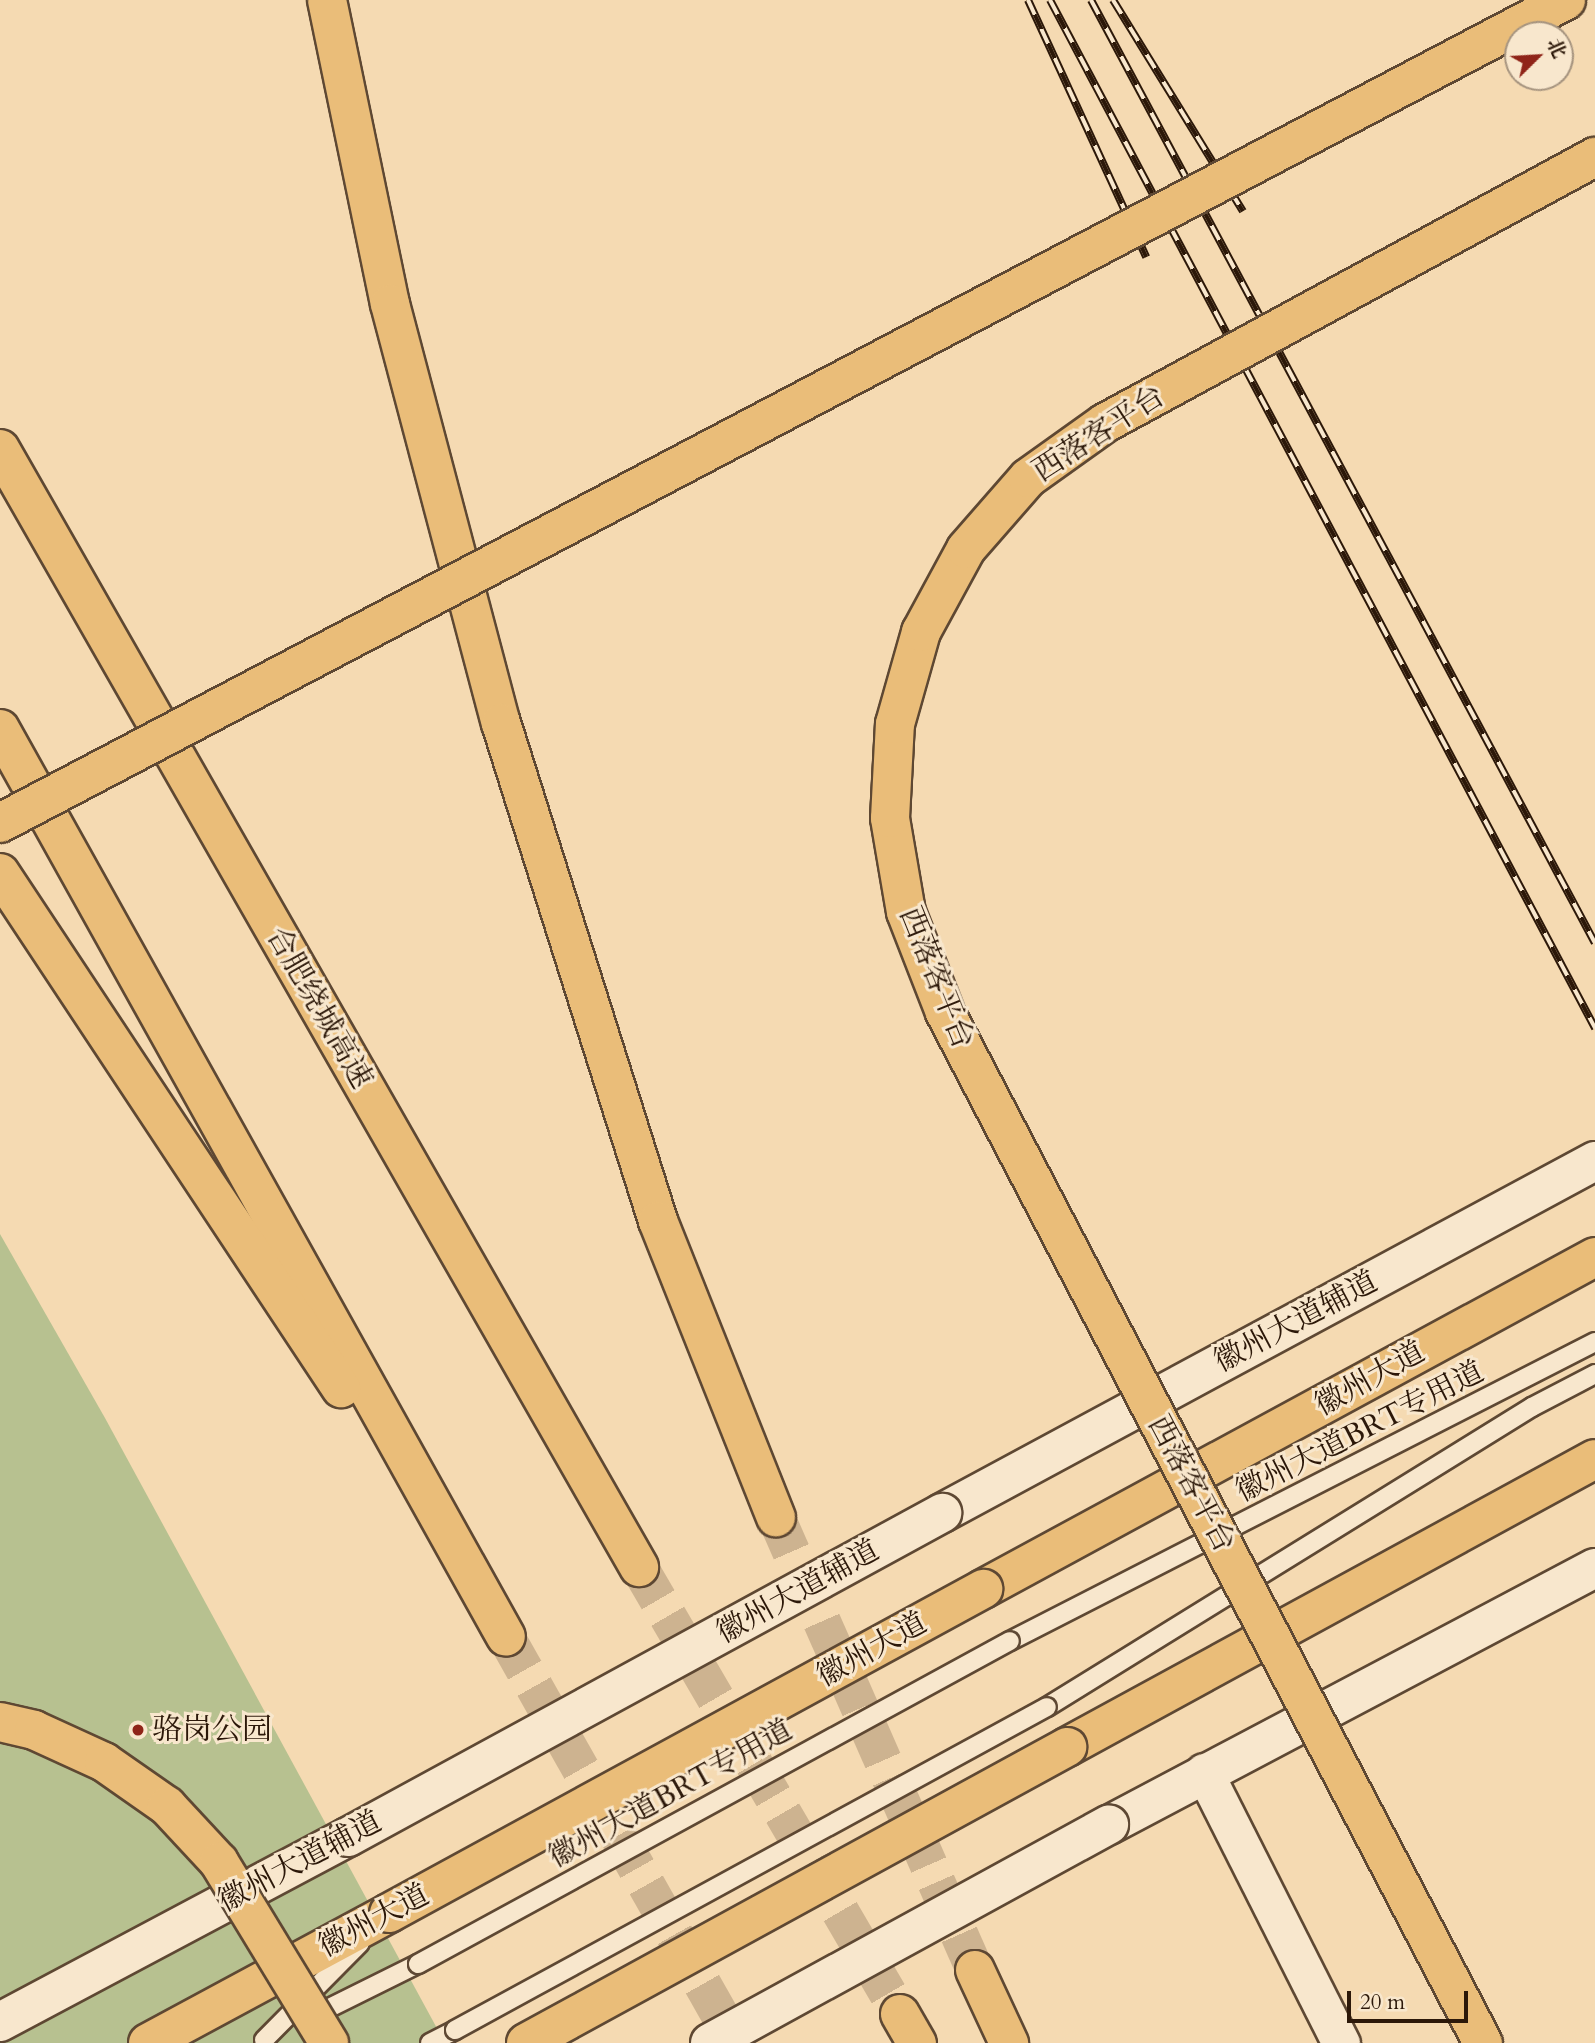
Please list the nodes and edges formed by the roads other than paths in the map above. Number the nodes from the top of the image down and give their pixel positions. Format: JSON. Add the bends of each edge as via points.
{"nodes":[{"id":1,"x":327,"y":0,"type":"edge"},
{"id":2,"x":1566,"y":0,"type":"edge"},
{"id":3,"x":1595,"y":158,"type":"edge"},
{"id":4,"x":0,"y":449,"type":"edge"},
{"id":5,"x":0,"y":729,"type":"edge"},
{"id":6,"x":0,"y":823,"type":"edge"},
{"id":7,"x":0,"y":873,"type":"edge"},
{"id":8,"x":1595,"y":1161,"type":"edge"},
{"id":9,"x":1595,"y":1257,"type":"edge"},
{"id":10,"x":1595,"y":1342,"type":"edge"},
{"id":11,"x":1595,"y":1374,"type":"edge"},
{"id":12,"x":1595,"y":1460,"type":"edge"},
{"id":13,"x":776,"y":1517,"type":"tunnel mouth"},
{"id":14,"x":639,"y":1567,"type":"tunnel mouth"},
{"id":15,"x":1595,"y":1568,"type":"edge"},
{"id":16,"x":0,"y":1722,"type":"edge"},
{"id":17,"x":1204,"y":1772,"type":"junction"},
{"id":18,"x":389,"y":1913,"type":"junction"},
{"id":19,"x":975,"y":1970,"type":"tunnel mouth"},
{"id":20,"x":0,"y":2021,"type":"edge"},
{"id":21,"x":261,"y":2042,"type":"edge"},
{"id":22,"x":148,"y":2043,"type":"edge"},
{"id":23,"x":329,"y":2043,"type":"edge"},
{"id":24,"x":430,"y":2043,"type":"edge"},
{"id":25,"x":526,"y":2043,"type":"edge"},
{"id":26,"x":710,"y":2043,"type":"edge"},
{"id":27,"x":1009,"y":2043,"type":"edge"},
{"id":28,"x":1341,"y":2043,"type":"edge"},
{"id":29,"x":1483,"y":2043,"type":"edge"}],
"edges":[{"from":1,"to":13,"type":"main road","via":[[390,304],[501,723],[658,1221]]},
{"from":2,"to":6,"type":"main road","bridge":true},
{"from":3,"to":29,"type":"main road","name":"西落客平台","bridge":true,"via":[[1105,423],[1028,478],[966,549],[921,632],[895,724],[890,818],[906,912],[945,1012]]},
{"from":4,"to":14,"type":"main road","name":"合肥绕城高速"},
{"from":5,"to":7,"type":"main road","via":[[506,1637]]},
{"from":8,"to":20,"type":"street","name":"徽州大道辅道","bridge":true},
{"from":9,"to":18,"type":"main road","name":"徽州大道","bridge":true},
{"from":10,"to":21,"type":"lane","name":"徽州大道BRT专用道","bridge":true,"via":[[1010,1641],[418,1964]]},
{"from":11,"to":24,"type":"lane","name":"徽州大道BRT专用道","bridge":true,"via":[[1532,1407],[1046,1707]]},
{"from":12,"to":25,"type":"main road","bridge":true},
{"from":15,"to":17,"type":"street"},
{"from":16,"to":23,"type":"main road","bridge":true,"via":[[34,1730],[104,1762],[167,1806],[219,1862]]},
{"from":17,"to":26,"type":"street","bridge":true},
{"from":17,"to":28,"type":"street"},
{"from":18,"to":21,"type":"lane"},
{"from":18,"to":22,"type":"main road","name":"徽州大道"},
{"from":19,"to":27,"type":"main road"}]}
